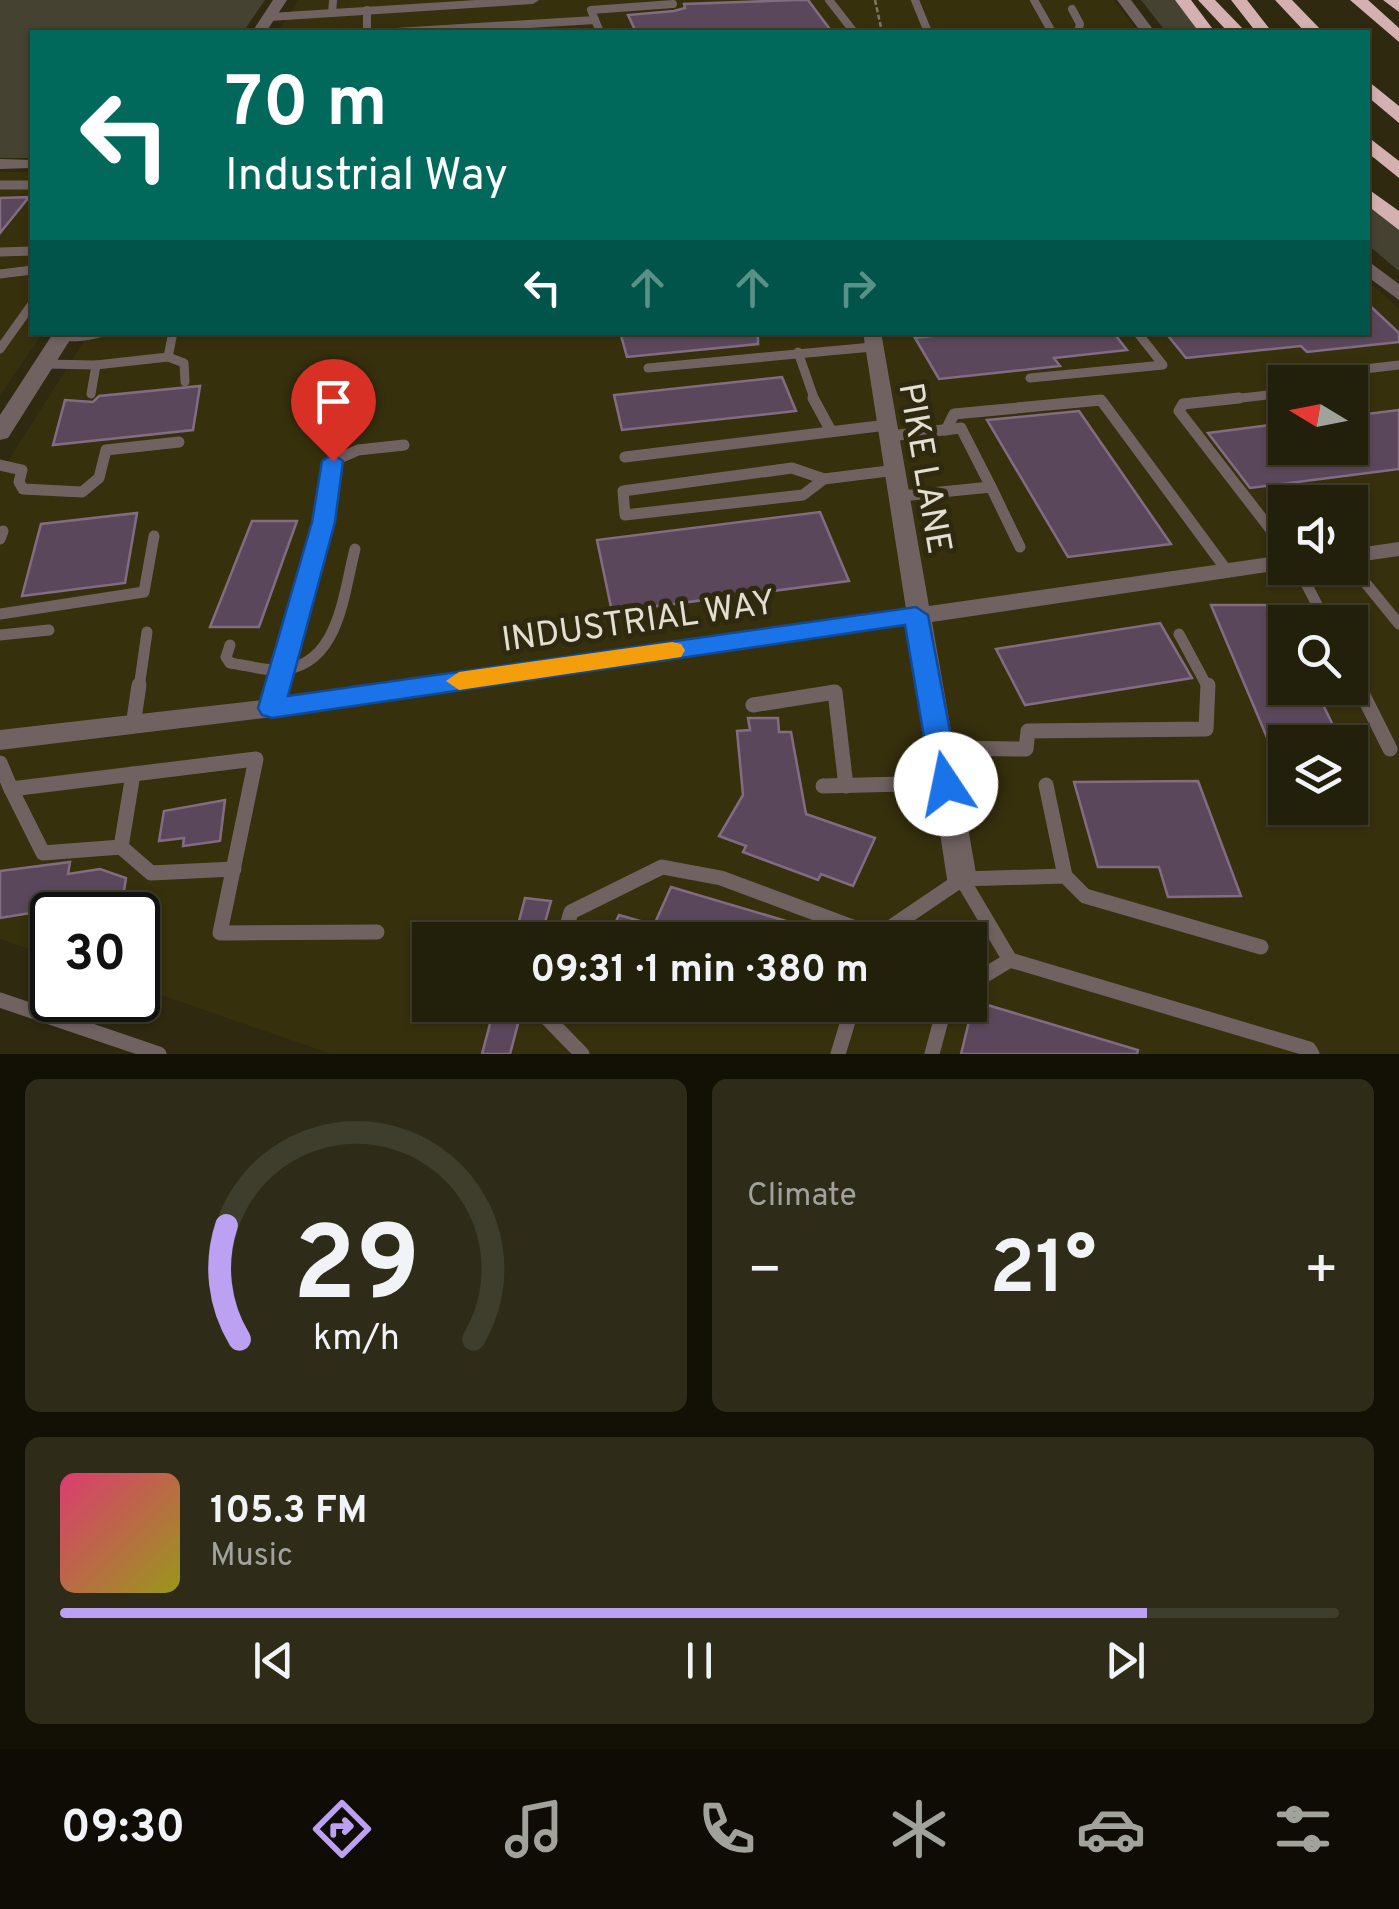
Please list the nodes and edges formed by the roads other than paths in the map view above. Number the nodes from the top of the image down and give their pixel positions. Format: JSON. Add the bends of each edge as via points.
{"nodes":[{"id":1,"x":280,"y":0,"type":"edge"},
{"id":2,"x":533,"y":0,"type":"edge"},
{"id":3,"x":829,"y":0,"type":"edge"},
{"id":4,"x":915,"y":0,"type":"edge"},
{"id":5,"x":1034,"y":0,"type":"edge"},
{"id":6,"x":1124,"y":0,"type":"edge"},
{"id":7,"x":1183,"y":0,"type":"edge"},
{"id":8,"x":1206,"y":0,"type":"edge"},
{"id":9,"x":1240,"y":0,"type":"edge"},
{"id":10,"x":1283,"y":0,"type":"edge"},
{"id":11,"x":1358,"y":0,"type":"edge"},
{"id":12,"x":414,"y":4,"type":"edge"},
{"id":13,"x":673,"y":4,"type":"dead end"},
{"id":14,"x":332,"y":7,"type":"edge"},
{"id":15,"x":1072,"y":9,"type":"dead end"},
{"id":16,"x":367,"y":10,"type":"junction"},
{"id":17,"x":270,"y":16,"type":"junction"},
{"id":18,"x":595,"y":20,"type":"junction"},
{"id":19,"x":261,"y":30,"type":"edge"},
{"id":20,"x":367,"y":30,"type":"edge"},
{"id":21,"x":429,"y":30,"type":"edge"},
{"id":22,"x":599,"y":30,"type":"edge"},
{"id":23,"x":852,"y":30,"type":"edge"},
{"id":24,"x":927,"y":30,"type":"edge"},
{"id":25,"x":1051,"y":30,"type":"edge"},
{"id":26,"x":1078,"y":30,"type":"edge"},
{"id":27,"x":1146,"y":30,"type":"edge"},
{"id":28,"x":1205,"y":30,"type":"edge"},
{"id":29,"x":1235,"y":30,"type":"edge"},
{"id":30,"x":1262,"y":30,"type":"edge"},
{"id":31,"x":1312,"y":30,"type":"edge"},
{"id":32,"x":1399,"y":37,"type":"edge"},
{"id":33,"x":1370,"y":90,"type":"edge"},
{"id":34,"x":1399,"y":116,"type":"edge"},
{"id":35,"x":1370,"y":145,"type":"edge"},
{"id":36,"x":1370,"y":160,"type":"edge"},
{"id":37,"x":0,"y":164,"type":"edge"},
{"id":38,"x":27,"y":164,"type":"edge"},
{"id":39,"x":1399,"y":172,"type":"edge"},
{"id":40,"x":2,"y":185,"type":"edge"},
{"id":41,"x":30,"y":185,"type":"edge"},
{"id":42,"x":1399,"y":185,"type":"edge"},
{"id":43,"x":1370,"y":198,"type":"edge"},
{"id":44,"x":1399,"y":223,"type":"edge"},
{"id":45,"x":30,"y":251,"type":"edge"},
{"id":46,"x":0,"y":252,"type":"edge"},
{"id":47,"x":1370,"y":269,"type":"edge"},
{"id":48,"x":30,"y":270,"type":"edge"},
{"id":49,"x":0,"y":274,"type":"edge"},
{"id":50,"x":1399,"y":294,"type":"edge"},
{"id":51,"x":30,"y":307,"type":"edge"},
{"id":52,"x":63,"y":335,"type":"edge"},
{"id":53,"x":172,"y":335,"type":"edge"},
{"id":54,"x":1140,"y":335,"type":"edge"},
{"id":55,"x":872,"y":340,"type":"edge"},
{"id":56,"x":0,"y":349,"type":"edge"},
{"id":57,"x":798,"y":352,"type":"junction"},
{"id":58,"x":168,"y":357,"type":"junction"},
{"id":59,"x":45,"y":364,"type":"junction"},
{"id":60,"x":96,"y":365,"type":"junction"},
{"id":61,"x":1399,"y":366,"type":"edge"},
{"id":62,"x":648,"y":368,"type":"dead end"},
{"id":63,"x":1368,"y":369,"type":"edge"},
{"id":64,"x":1030,"y":378,"type":"dead end"},
{"id":65,"x":186,"y":382,"type":"dead end"},
{"id":66,"x":91,"y":394,"type":"dead end"},
{"id":67,"x":1268,"y":395,"type":"edge"},
{"id":68,"x":9,"y":404,"type":"edge"},
{"id":69,"x":888,"y":430,"type":"junction"},
{"id":70,"x":946,"y":430,"type":"junction"},
{"id":71,"x":831,"y":431,"type":"junction"},
{"id":72,"x":0,"y":433,"type":"edge"},
{"id":73,"x":179,"y":442,"type":"dead end"},
{"id":74,"x":404,"y":445,"type":"dead end"},
{"id":75,"x":625,"y":457,"type":"dead end"},
{"id":76,"x":0,"y":465,"type":"edge"},
{"id":77,"x":896,"y":470,"type":"junction"},
{"id":78,"x":824,"y":479,"type":"junction"},
{"id":79,"x":991,"y":487,"type":"junction"},
{"id":80,"x":902,"y":496,"type":"junction"},
{"id":81,"x":1268,"y":526,"type":"edge"},
{"id":82,"x":154,"y":536,"type":"dead end"},
{"id":83,"x":1020,"y":547,"type":"dead end"},
{"id":84,"x":1399,"y":549,"type":"edge"},
{"id":85,"x":355,"y":550,"type":"dead end"},
{"id":86,"x":1368,"y":553,"type":"edge"},
{"id":87,"x":1268,"y":566,"type":"edge"},
{"id":88,"x":1228,"y":572,"type":"junction"},
{"id":89,"x":1367,"y":585,"type":"edge"},
{"id":90,"x":1399,"y":603,"type":"edge"},
{"id":91,"x":1384,"y":606,"type":"junction"},
{"id":92,"x":0,"y":614,"type":"edge"},
{"id":93,"x":916,"y":615,"type":"junction"},
{"id":94,"x":1399,"y":624,"type":"edge"},
{"id":95,"x":49,"y":630,"type":"dead end"},
{"id":96,"x":148,"y":632,"type":"dead end"},
{"id":97,"x":1180,"y":634,"type":"dead end"},
{"id":98,"x":0,"y":635,"type":"edge"},
{"id":99,"x":230,"y":645,"type":"dead end"},
{"id":100,"x":282,"y":670,"type":"junction"},
{"id":101,"x":752,"y":705,"type":"dead end"},
{"id":102,"x":1368,"y":705,"type":"edge"},
{"id":103,"x":272,"y":708,"type":"junction"},
{"id":104,"x":133,"y":726,"type":"junction"},
{"id":105,"x":0,"y":740,"type":"edge"},
{"id":106,"x":939,"y":748,"type":"junction"},
{"id":107,"x":1390,"y":749,"type":"dead end"},
{"id":108,"x":0,"y":762,"type":"edge"},
{"id":109,"x":134,"y":774,"type":"junction"},
{"id":110,"x":946,"y":784,"type":"junction"},
{"id":111,"x":1046,"y":785,"type":"dead end"},
{"id":112,"x":823,"y":786,"type":"dead end"},
{"id":113,"x":846,"y":786,"type":"junction"},
{"id":114,"x":11,"y":789,"type":"junction"},
{"id":115,"x":122,"y":847,"type":"junction"},
{"id":116,"x":234,"y":870,"type":"junction"},
{"id":117,"x":1065,"y":876,"type":"junction"},
{"id":118,"x":962,"y":879,"type":"junction"},
{"id":119,"x":568,"y":922,"type":"edge"},
{"id":120,"x":835,"y":922,"type":"edge"},
{"id":121,"x":896,"y":922,"type":"edge"},
{"id":122,"x":376,"y":932,"type":"dead end"},
{"id":123,"x":1261,"y":948,"type":"dead end"},
{"id":124,"x":1010,"y":960,"type":"junction"},
{"id":125,"x":987,"y":974,"type":"edge"},
{"id":126,"x":0,"y":1000,"type":"edge"},
{"id":127,"x":550,"y":1022,"type":"edge"},
{"id":128,"x":848,"y":1022,"type":"edge"},
{"id":129,"x":940,"y":1022,"type":"edge"},
{"id":130,"x":159,"y":1054,"type":"edge"},
{"id":131,"x":582,"y":1054,"type":"edge"},
{"id":132,"x":838,"y":1054,"type":"edge"},
{"id":133,"x":932,"y":1054,"type":"edge"},
{"id":134,"x":1312,"y":1054,"type":"edge"}],
"edges":[{"from":1,"to":17,"type":"street"},
{"from":2,"to":12,"type":"street"},
{"from":3,"to":23,"type":"lane"},
{"from":4,"to":24,"type":"lane"},
{"from":5,"to":25,"type":"lane"},
{"from":6,"to":27,"type":"street"},
{"from":7,"to":28,"type":"highway"},
{"from":8,"to":29,"type":"highway"},
{"from":9,"to":30,"type":"highway"},
{"from":10,"to":31,"type":"highway"},
{"from":11,"to":32,"type":"highway"},
{"from":12,"to":16,"type":"street"},
{"from":13,"to":18,"type":"lane","via":[[591,10]]},
{"from":14,"to":16,"type":"street"},
{"from":14,"to":17,"type":"street"},
{"from":15,"to":26,"type":"lane"},
{"from":16,"to":20,"type":"lane"},
{"from":17,"to":19,"type":"street"},
{"from":18,"to":21,"type":"lane"},
{"from":18,"to":22,"type":"lane"},
{"from":33,"to":34,"type":"highway"},
{"from":35,"to":39,"type":"highway"},
{"from":36,"to":42,"type":"highway"},
{"from":37,"to":38,"type":"street"},
{"from":38,"to":40,"type":"lane"},
{"from":40,"to":41,"type":"lane"},
{"from":43,"to":44,"type":"highway"},
{"from":45,"to":46,"type":"lane"},
{"from":47,"to":50,"type":"street"},
{"from":48,"to":49,"type":"lane"},
{"from":51,"to":56,"type":"lane"},
{"from":52,"to":59,"type":"street"},
{"from":53,"to":58,"type":"lane"},
{"from":54,"to":64,"type":"lane","via":[[1163,365]]},
{"from":55,"to":57,"type":"lane"},
{"from":55,"to":69,"type":"street","name":"PIKE LANE"},
{"from":57,"to":62,"type":"lane"},
{"from":57,"to":71,"type":"lane"},
{"from":58,"to":60,"type":"lane"},
{"from":58,"to":65,"type":"lane","via":[[184,363]]},
{"from":59,"to":60,"type":"lane"},
{"from":59,"to":68,"type":"street"},
{"from":60,"to":66,"type":"lane"},
{"from":61,"to":63,"type":"lane"},
{"from":67,"to":81,"type":"lane","via":[[1183,404],[1179,410]]},
{"from":68,"to":72,"type":"street"},
{"from":69,"to":70,"type":"lane"},
{"from":69,"to":71,"type":"lane"},
{"from":69,"to":77,"type":"street","name":"PIKE LANE"},
{"from":70,"to":79,"type":"lane","via":[[961,428]]},
{"from":70,"to":88,"type":"lane","via":[[954,414],[1101,400]]},
{"from":71,"to":75,"type":"lane"},
{"from":73,"to":76,"type":"lane","via":[[106,450],[99,478],[82,492],[23,490],[22,470]]},
{"from":74,"to":100,"type":"lane","via":[[358,450],[333,461]]},
{"from":77,"to":78,"type":"lane"},
{"from":77,"to":80,"type":"street","name":"PIKE LANE"},
{"from":78,"to":78,"type":"lane","via":[[803,495],[626,515],[623,491],[792,468]]},
{"from":79,"to":80,"type":"lane"},
{"from":79,"to":83,"type":"lane"},
{"from":80,"to":93,"type":"street","name":"PIKE LANE"},
{"from":82,"to":92,"type":"lane","via":[[144,592]]},
{"from":84,"to":86,"type":"street"},
{"from":85,"to":100,"type":"lane","via":[[330,640],[322,652]]},
{"from":87,"to":88,"type":"street","name":"INDUSTRIAL WAY"},
{"from":88,"to":93,"type":"street","name":"INDUSTRIAL WAY"},
{"from":89,"to":91,"type":"lane"},
{"from":90,"to":91,"type":"lane"},
{"from":91,"to":94,"type":"lane"},
{"from":93,"to":103,"type":"street","name":"INDUSTRIAL WAY"},
{"from":93,"to":106,"type":"street","name":"PIKE LANE"},
{"from":95,"to":98,"type":"lane"},
{"from":96,"to":104,"type":"lane"},
{"from":97,"to":106,"type":"lane","via":[[1208,686],[1206,728],[1028,731],[1026,749]]},
{"from":99,"to":100,"type":"lane","via":[[230,664]]},
{"from":100,"to":103,"type":"lane"},
{"from":101,"to":113,"type":"lane","via":[[835,692]]},
{"from":102,"to":107,"type":"lane"},
{"from":103,"to":104,"type":"street","name":"INDUSTRIAL WAY"},
{"from":104,"to":105,"type":"street","name":"INDUSTRIAL WAY"},
{"from":106,"to":110,"type":"street","name":"PIKE LANE"},
{"from":108,"to":114,"type":"lane"},
{"from":109,"to":114,"type":"lane"},
{"from":109,"to":115,"type":"lane"},
{"from":109,"to":116,"type":"lane","via":[[256,759]]},
{"from":110,"to":113,"type":"lane"},
{"from":110,"to":118,"type":"street","name":"PIKE LANE"},
{"from":111,"to":117,"type":"lane"},
{"from":112,"to":113,"type":"lane"},
{"from":114,"to":115,"type":"lane","via":[[42,853]]},
{"from":115,"to":116,"type":"lane","via":[[151,873]]},
{"from":116,"to":122,"type":"lane","via":[[220,933]]},
{"from":117,"to":118,"type":"lane"},
{"from":117,"to":123,"type":"lane","via":[[1085,896]]},
{"from":118,"to":121,"type":"lane"},
{"from":118,"to":124,"type":"lane"},
{"from":119,"to":120,"type":"lane","via":[[571,912],[662,867],[722,878]]},
{"from":124,"to":125,"type":"lane"},
{"from":124,"to":134,"type":"lane"},
{"from":126,"to":130,"type":"lane"},
{"from":127,"to":131,"type":"lane"},
{"from":128,"to":132,"type":"lane"},
{"from":129,"to":133,"type":"lane"}]}
